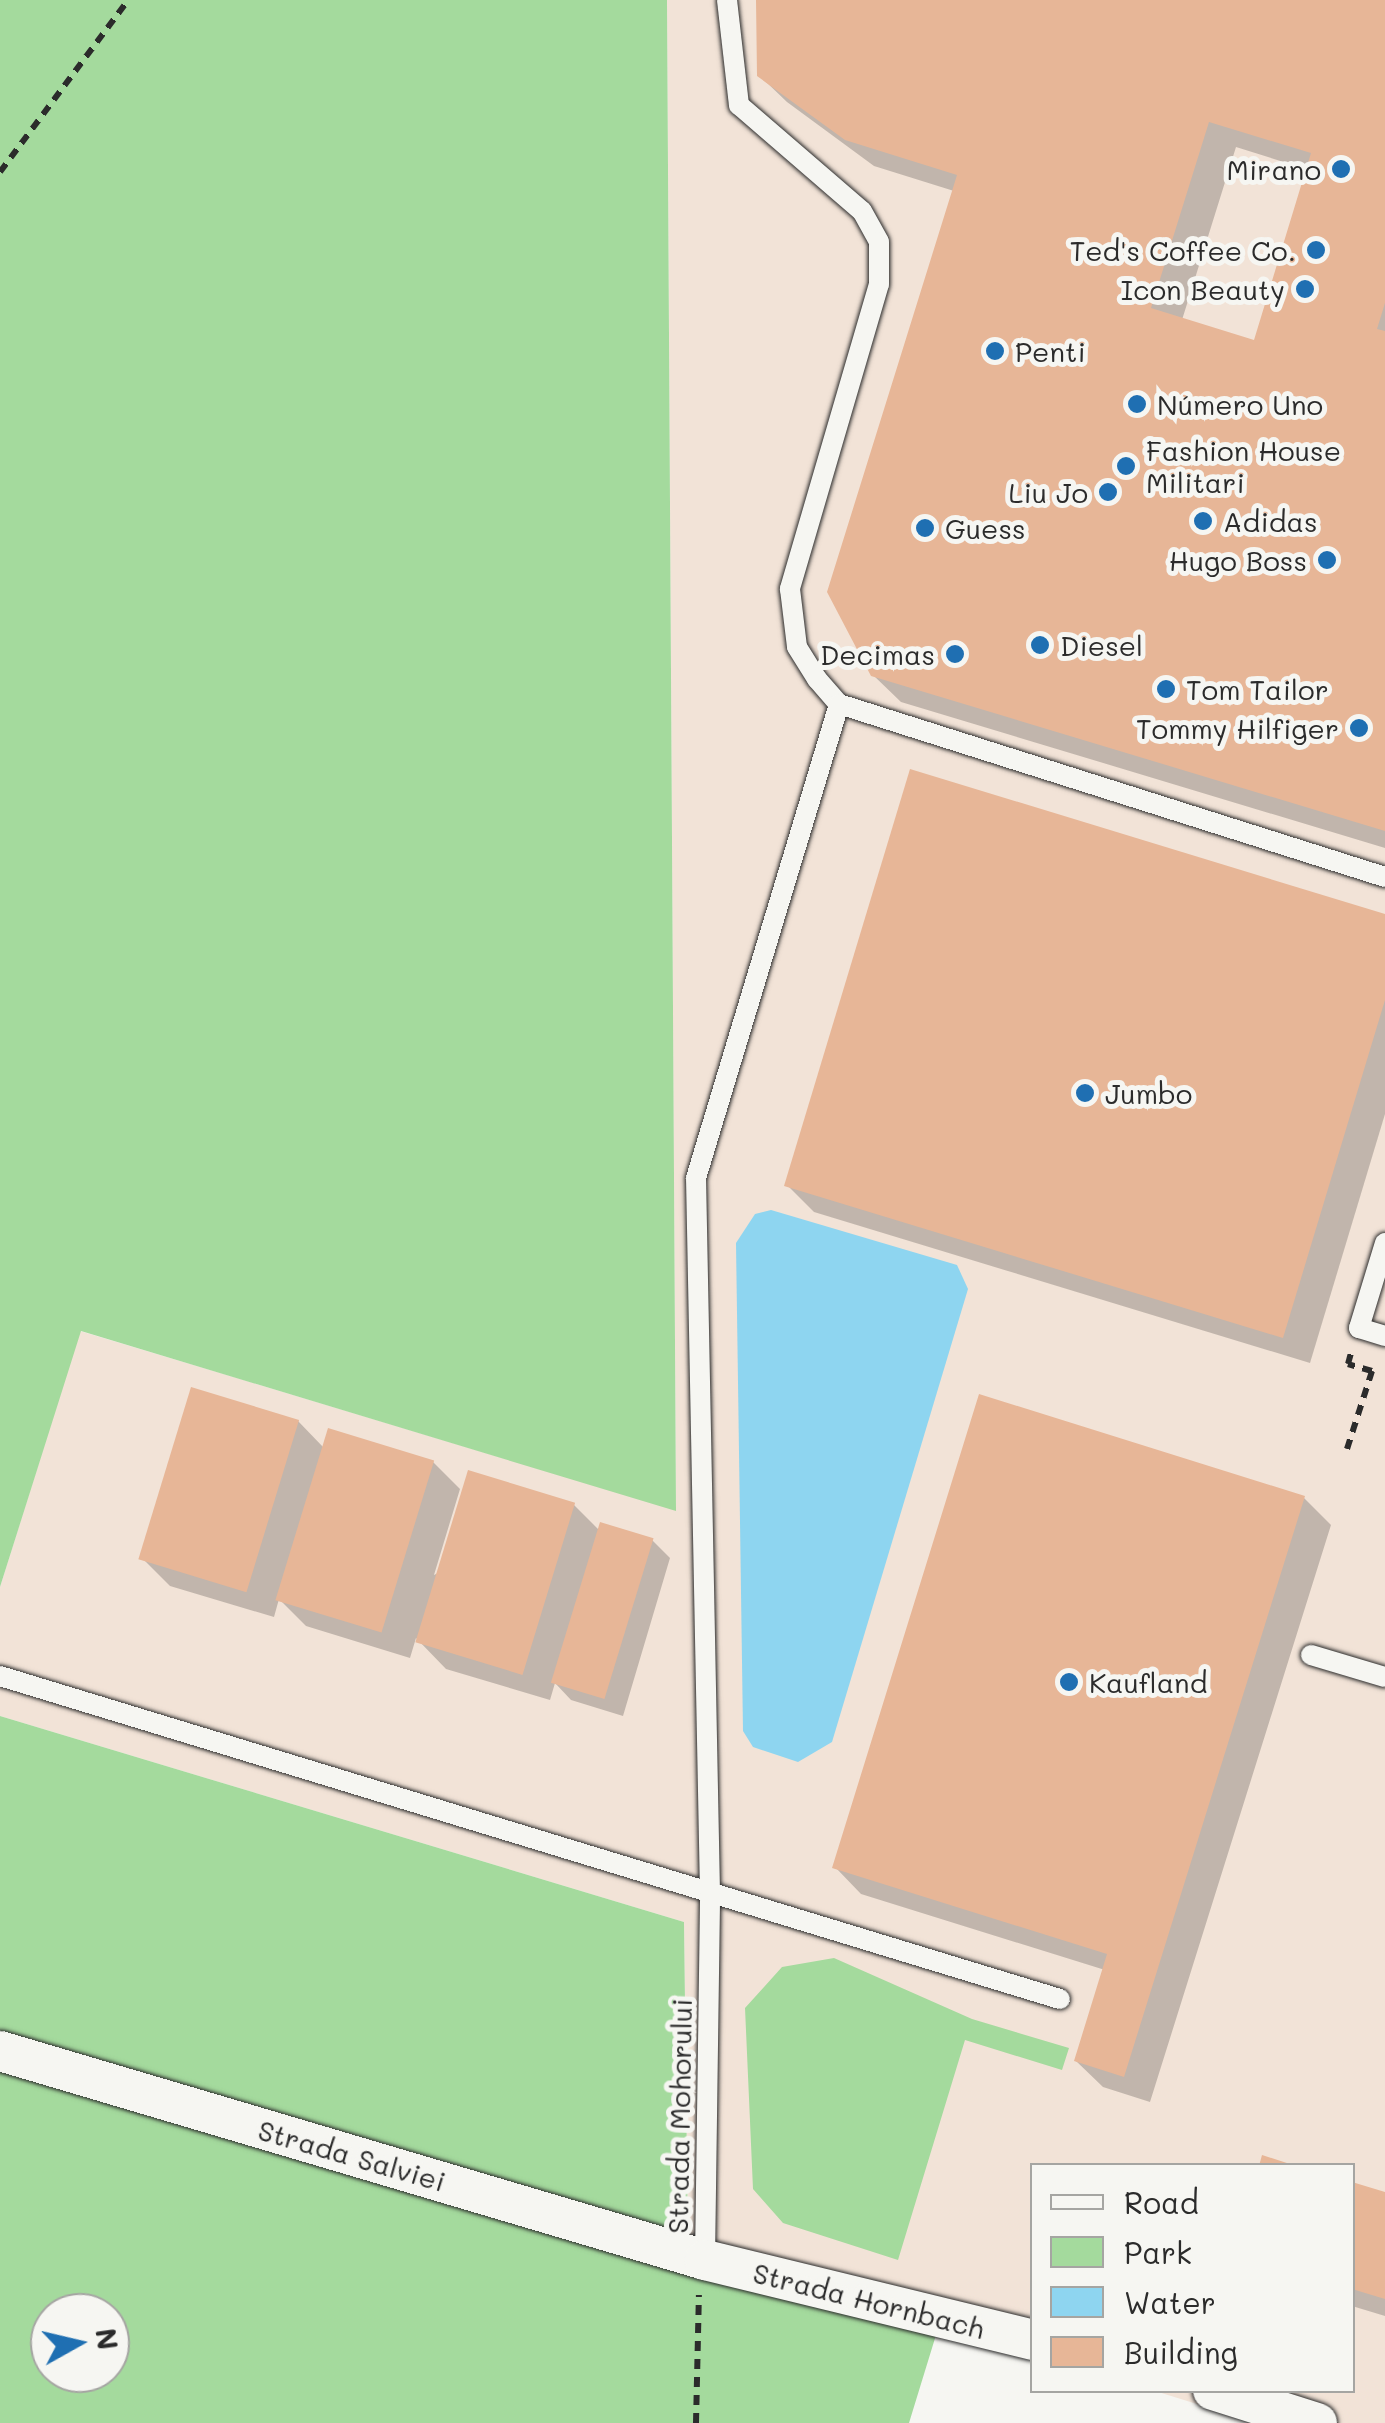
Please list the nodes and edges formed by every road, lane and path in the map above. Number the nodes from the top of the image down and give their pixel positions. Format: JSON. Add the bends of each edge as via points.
{"nodes":[{"id":1,"x":128,"y":0,"type":"edge"},
{"id":2,"x":727,"y":0,"type":"edge"},
{"id":3,"x":0,"y":172,"type":"edge"},
{"id":4,"x":840,"y":704,"type":"junction"},
{"id":5,"x":1385,"y":876,"type":"edge"},
{"id":6,"x":1385,"y":1243,"type":"edge"},
{"id":7,"x":1358,"y":1328,"type":"junction"},
{"id":8,"x":1385,"y":1336,"type":"edge"},
{"id":9,"x":1347,"y":1448,"type":"dead end"},
{"id":10,"x":1311,"y":1655,"type":"dead end"},
{"id":11,"x":0,"y":1676,"type":"edge"},
{"id":12,"x":1385,"y":1677,"type":"edge"},
{"id":13,"x":710,"y":1893,"type":"junction"},
{"id":14,"x":1060,"y":1999,"type":"dead end"},
{"id":15,"x":0,"y":2051,"type":"edge"},
{"id":16,"x":705,"y":2260,"type":"junction"},
{"id":17,"x":1030,"y":2340,"type":"edge"},
{"id":18,"x":1222,"y":2393,"type":"edge"},
{"id":19,"x":696,"y":2423,"type":"edge"},
{"id":20,"x":1317,"y":2423,"type":"edge"}],
"edges":[{"from":1,"to":3,"type":"path"},
{"from":2,"to":4,"type":"lane","via":[[739,105],[862,211],[879,242],[879,284],[790,588],[798,646]]},
{"from":4,"to":5,"type":"lane"},
{"from":4,"to":13,"type":"lane","name":"Strada Mohorului","via":[[696,1178]]},
{"from":6,"to":7,"type":"lane"},
{"from":7,"to":8,"type":"lane"},
{"from":7,"to":9,"type":"path","via":[[1348,1364],[1372,1371]]},
{"from":10,"to":12,"type":"lane"},
{"from":11,"to":13,"type":"lane"},
{"from":13,"to":14,"type":"lane"},
{"from":13,"to":16,"type":"lane","name":"Strada Mohorului"},
{"from":15,"to":16,"type":"street","name":"Strada Salviei"},
{"from":16,"to":17,"type":"street","name":"Strada Hornbach"},
{"from":16,"to":19,"type":"path","name":"Strada Mohorului"},
{"from":18,"to":20,"type":"street"}]}
